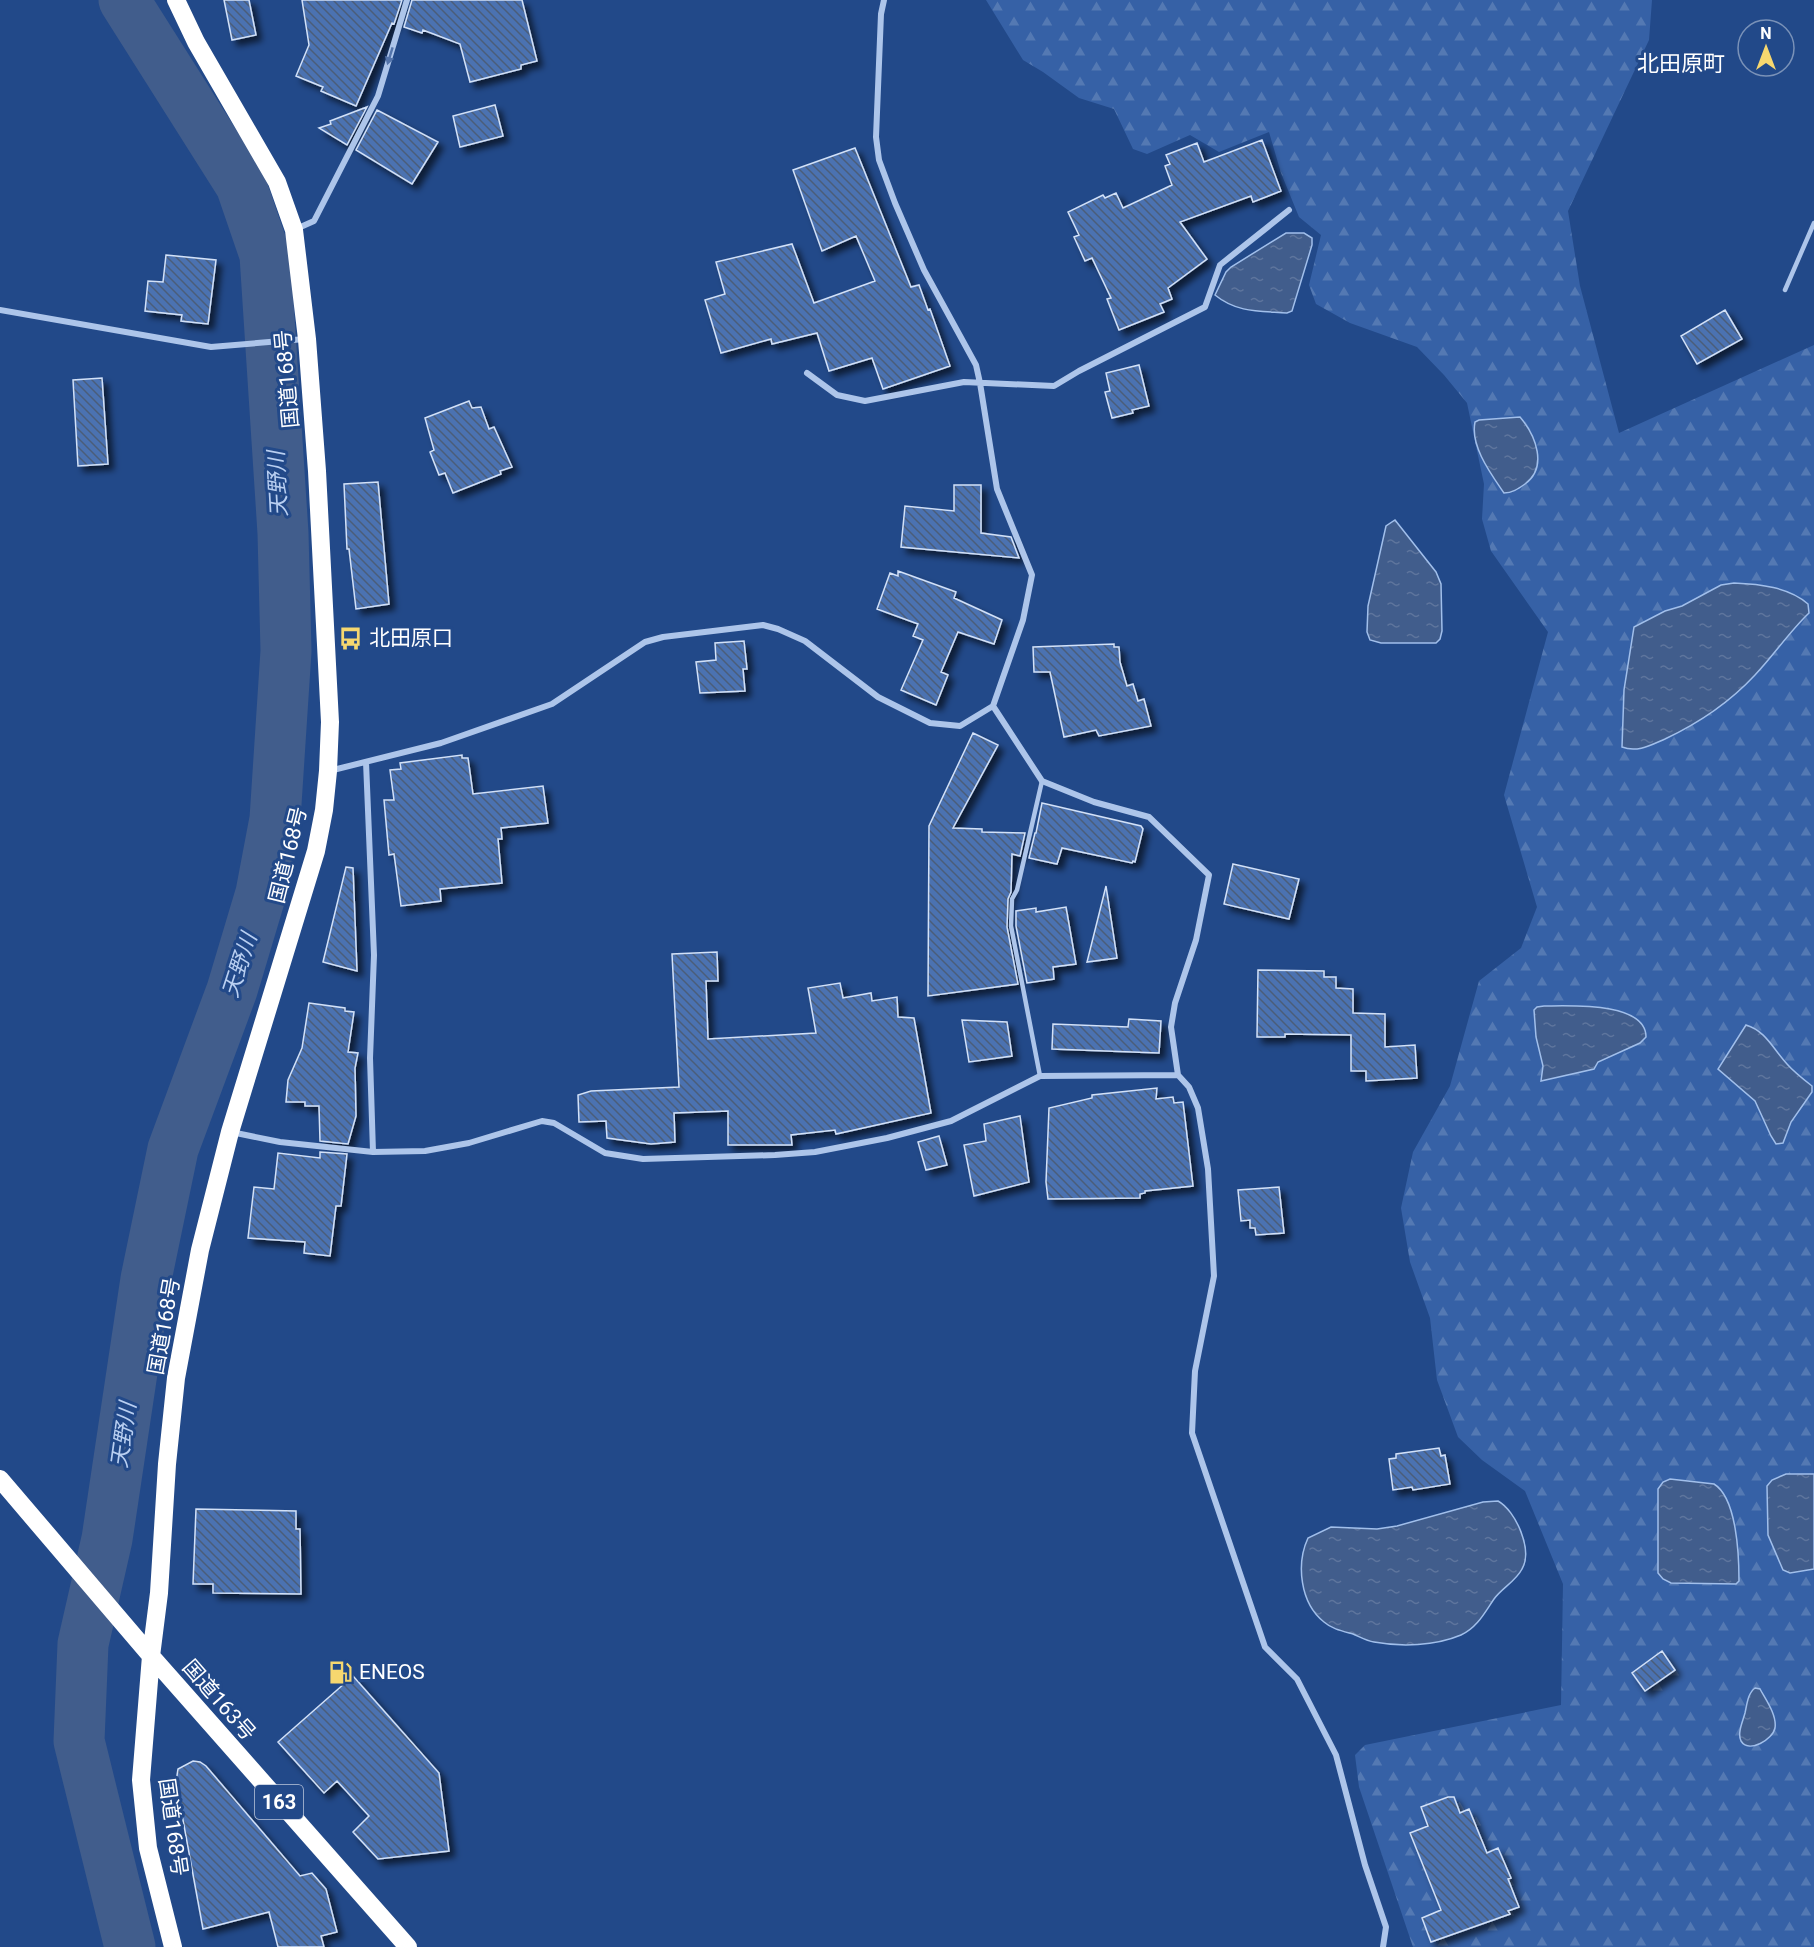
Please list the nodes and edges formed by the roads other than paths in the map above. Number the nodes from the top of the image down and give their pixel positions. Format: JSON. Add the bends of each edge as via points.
{"nodes":[{"id":1,"x":176,"y":0,"type":"edge"},
{"id":2,"x":407,"y":0,"type":"edge"},
{"id":3,"x":884,"y":0,"type":"edge"},
{"id":4,"x":1289,"y":210,"type":"dead end"},
{"id":5,"x":1814,"y":223,"type":"edge"},
{"id":6,"x":294,"y":230,"type":"junction"},
{"id":7,"x":1785,"y":290,"type":"dead end"},
{"id":8,"x":0,"y":310,"type":"edge"},
{"id":9,"x":306,"y":339,"type":"junction"},
{"id":10,"x":807,"y":373,"type":"dead end"},
{"id":11,"x":980,"y":383,"type":"junction"},
{"id":12,"x":993,"y":706,"type":"junction"},
{"id":13,"x":366,"y":762,"type":"junction"},
{"id":14,"x":328,"y":771,"type":"junction"},
{"id":15,"x":1042,"y":781,"type":"junction"},
{"id":16,"x":1178,"y":1075,"type":"junction"},
{"id":17,"x":1040,"y":1076,"type":"junction"},
{"id":18,"x":230,"y":1132,"type":"junction"},
{"id":19,"x":373,"y":1152,"type":"junction"},
{"id":20,"x":0,"y":1479,"type":"edge"},
{"id":21,"x":151,"y":1656,"type":"junction"},
{"id":22,"x":173,"y":1947,"type":"edge"},
{"id":23,"x":408,"y":1947,"type":"edge"},
{"id":24,"x":1383,"y":1947,"type":"edge"}],
"edges":[{"from":1,"to":6,"type":"highway","name":"国道168号","via":[[277,182]]},
{"from":2,"to":6,"type":"street","one_way":true,"via":[[378,96],[314,221]]},
{"from":3,"to":11,"type":"street","via":[[876,137],[879,160],[924,270],[976,365]]},
{"from":4,"to":11,"type":"street","via":[[1220,265],[1205,308],[1054,386]]},
{"from":5,"to":7,"type":"lane"},
{"from":6,"to":9,"type":"highway","name":"国道168号"},
{"from":8,"to":9,"type":"street","via":[[211,347]]},
{"from":9,"to":14,"type":"highway","name":"国道168号","via":[[330,722]]},
{"from":10,"to":11,"type":"street","via":[[837,395],[865,400],[964,382]]},
{"from":11,"to":12,"type":"street","via":[[997,489],[1032,575],[1023,620]]},
{"from":12,"to":13,"type":"street","via":[[960,726],[930,723],[878,697],[805,641],[763,625],[645,642],[552,704],[441,743]]},
{"from":12,"to":15,"type":"street"},
{"from":13,"to":14,"type":"street"},
{"from":13,"to":19,"type":"street","via":[[374,955],[370,1058]]},
{"from":14,"to":18,"type":"highway","name":"国道168号","via":[[316,850]]},
{"from":15,"to":16,"type":"street","via":[[1094,802],[1149,817],[1209,875],[1196,940],[1171,1027]]},
{"from":15,"to":17,"type":"lane","via":[[1012,899],[1011,926]]},
{"from":16,"to":17,"type":"street"},
{"from":16,"to":24,"type":"street","via":[[1189,1087],[1198,1108],[1208,1169],[1214,1276],[1195,1371],[1192,1433],[1265,1647],[1297,1679],[1336,1755],[1386,1927]]},
{"from":17,"to":19,"type":"street","via":[[951,1121],[814,1152],[643,1159],[605,1153],[554,1123],[542,1121],[469,1143],[425,1151]]},
{"from":18,"to":19,"type":"street"},
{"from":18,"to":21,"type":"highway","name":"国道168号","via":[[200,1250],[176,1378]]},
{"from":20,"to":21,"type":"highway","name":"国道163号","number":"163"},
{"from":21,"to":22,"type":"highway","name":"国道168号","via":[[141,1780],[148,1848]]},
{"from":21,"to":23,"type":"highway","name":"国道163号","number":"163"}]}
